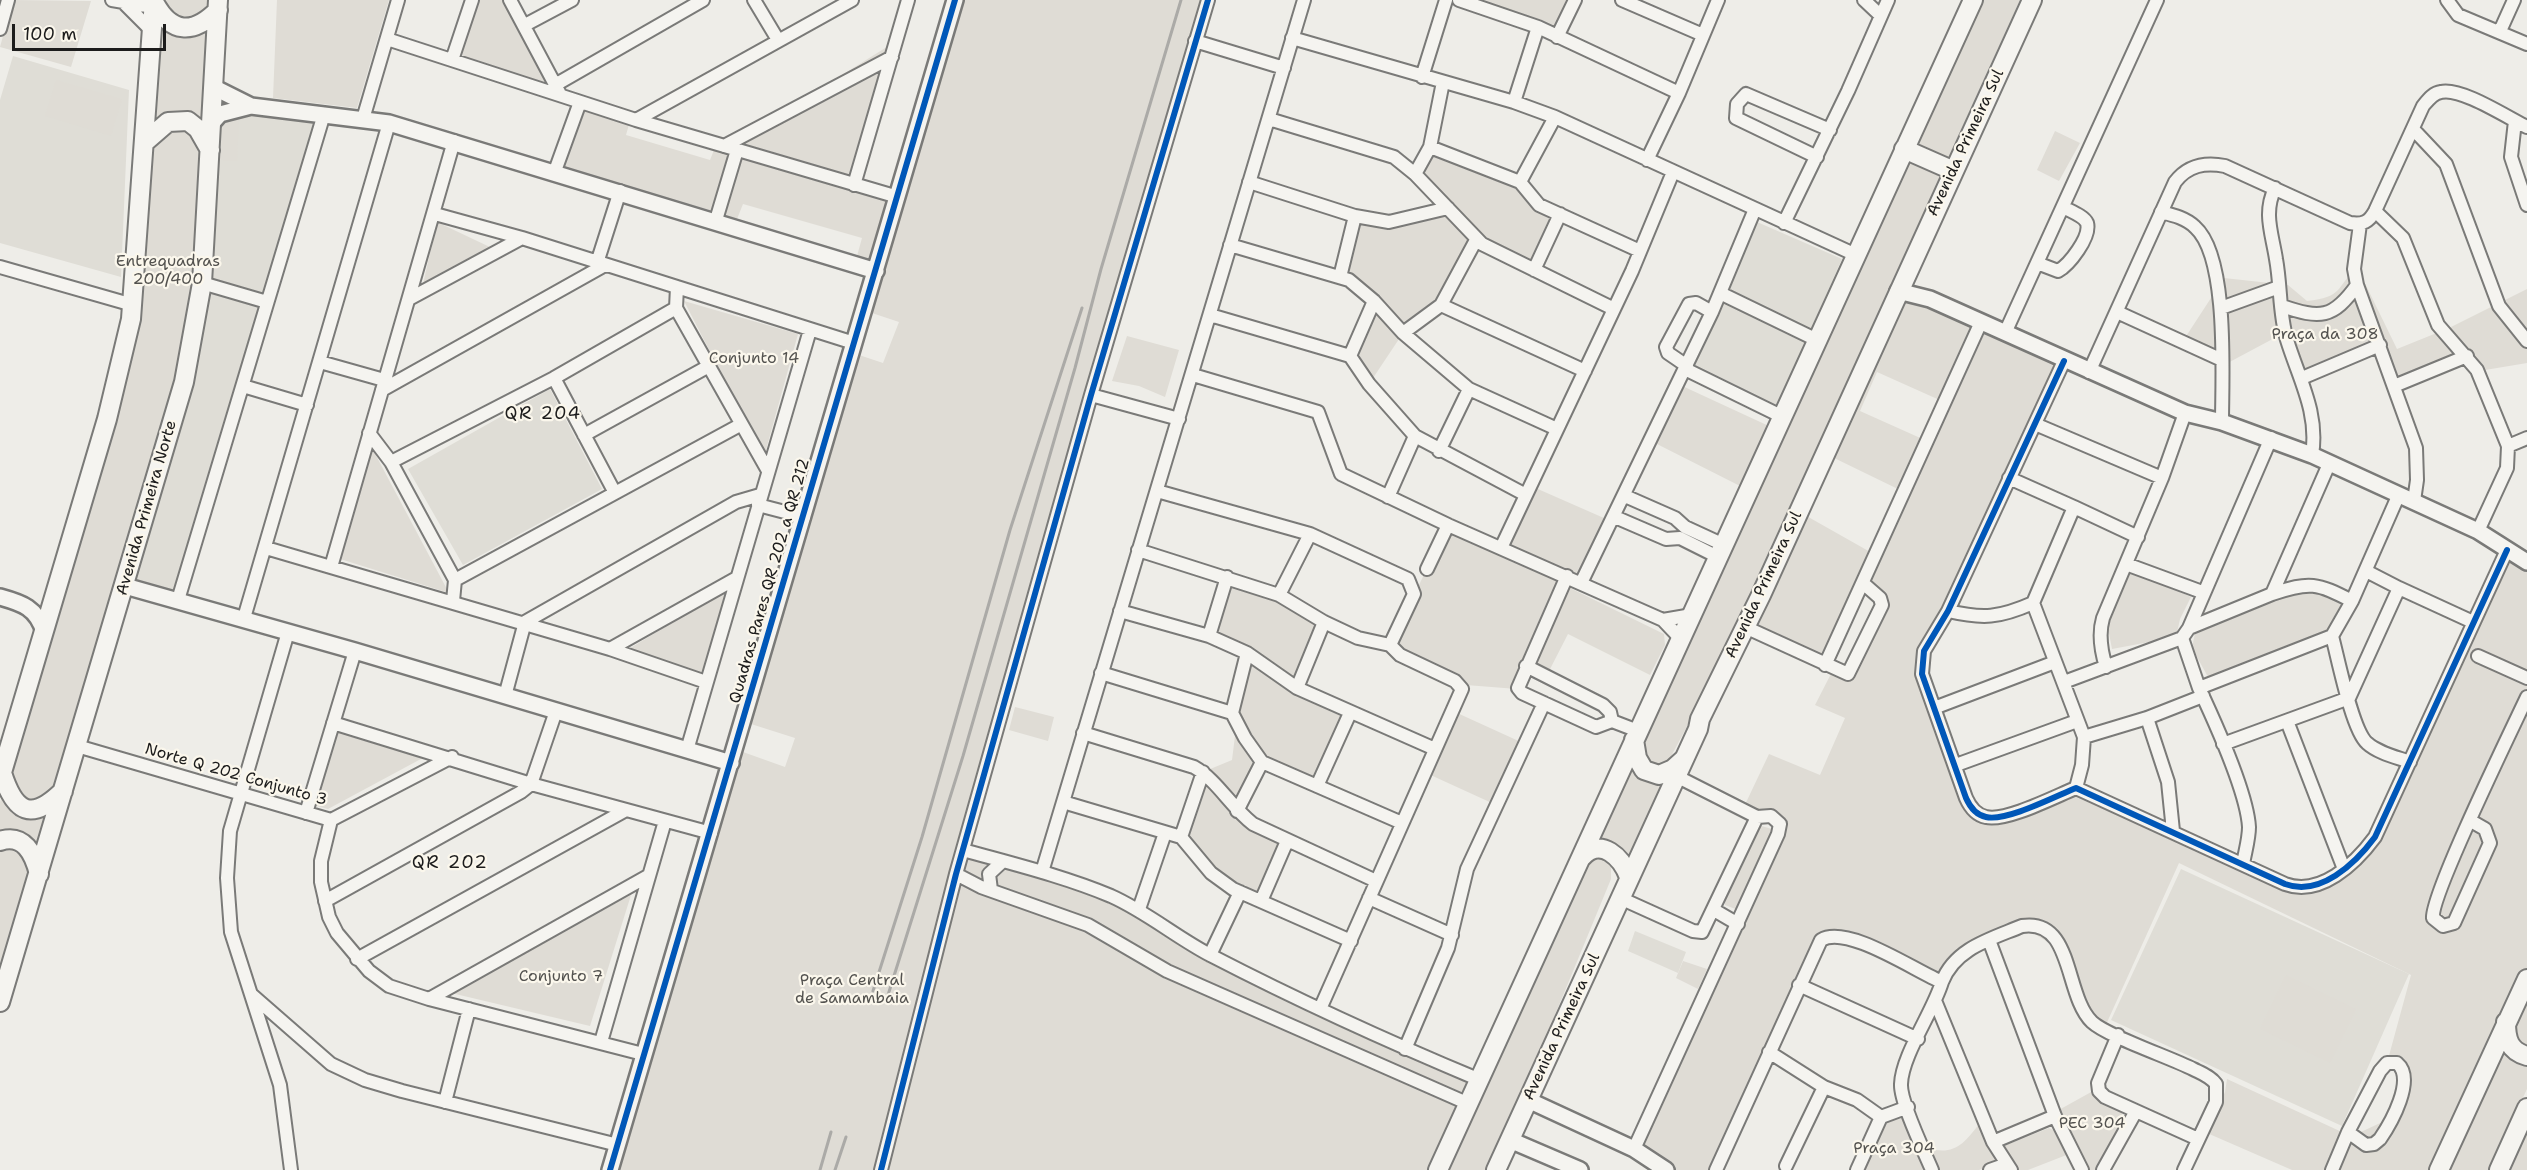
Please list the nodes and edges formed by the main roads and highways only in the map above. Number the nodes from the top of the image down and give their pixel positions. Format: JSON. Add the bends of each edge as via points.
{"nodes":[{"id":1,"x":1973,"y":0,"type":"edge"},
{"id":2,"x":2032,"y":0,"type":"edge"},
{"id":3,"x":154,"y":3,"type":"edge"},
{"id":4,"x":218,"y":5,"type":"edge"},
{"id":5,"x":145,"y":142,"type":"junction"},
{"id":6,"x":1904,"y":149,"type":"junction"},
{"id":7,"x":210,"y":150,"type":"junction"},
{"id":8,"x":1954,"y":171,"type":"junction"},
{"id":9,"x":1636,"y":736,"type":"junction"},
{"id":10,"x":1679,"y":768,"type":"junction"},
{"id":11,"x":1,"y":776,"type":"edge"},
{"id":12,"x":63,"y":791,"type":"junction"},
{"id":13,"x":0,"y":841,"type":"edge"},
{"id":14,"x":1582,"y":857,"type":"junction"},
{"id":15,"x":39,"y":874,"type":"junction"},
{"id":16,"x":1629,"y":877,"type":"junction"},
{"id":17,"x":2527,"y":979,"type":"edge"},
{"id":18,"x":0,"y":1002,"type":"edge"},
{"id":19,"x":2506,"y":1022,"type":"junction"},
{"id":20,"x":2527,"y":1056,"type":"edge"},
{"id":21,"x":2527,"y":1108,"type":"edge"},
{"id":22,"x":1438,"y":1170,"type":"edge"},
{"id":23,"x":1496,"y":1170,"type":"edge"},
{"id":24,"x":2439,"y":1170,"type":"edge"},
{"id":25,"x":2499,"y":1170,"type":"edge"}],
"edges":[{"from":1,"to":6,"type":"main road"},
{"from":2,"to":8,"type":"main road","name":"Avenida Primeira Sul"},
{"from":3,"to":4,"type":"main road","via":[[162,16],[182,28],[200,26]]},
{"from":3,"to":5,"type":"main road"},
{"from":4,"to":7,"type":"main road","name":"Avenida Primeira Norte"},
{"from":5,"to":7,"type":"main road","via":[[168,122],[188,121],[198,129]]},
{"from":5,"to":11,"type":"main road","via":[[133,305],[107,419]]},
{"from":6,"to":8,"type":"main road"},
{"from":6,"to":9,"type":"main road"},
{"from":7,"to":12,"type":"main road","name":"Avenida Primeira Norte","via":[[202,283],[184,382]]},
{"from":8,"to":10,"type":"main road","name":"Avenida Primeira Sul"},
{"from":9,"to":10,"type":"main road","via":[[1639,763],[1649,772],[1659,774]]},
{"from":9,"to":14,"type":"main road"},
{"from":10,"to":16,"type":"main road","name":"Avenida Primeira Sul"},
{"from":11,"to":12,"type":"main road","via":[[12,800],[25,809],[42,809]]},
{"from":12,"to":15,"type":"main road","name":"Avenida Primeira Norte"},
{"from":13,"to":15,"type":"main road","via":[[9,838],[25,844]]},
{"from":14,"to":16,"type":"main road","via":[[1592,850],[1610,851],[1621,859]]},
{"from":14,"to":22,"type":"main road"},
{"from":15,"to":18,"type":"main road","name":"Avenida Primeira Norte"},
{"from":16,"to":23,"type":"main road","name":"Avenida Primeira Sul"},
{"from":17,"to":19,"type":"main road"},
{"from":19,"to":20,"type":"main road","via":[[2509,1043]]},
{"from":19,"to":24,"type":"main road"},
{"from":21,"to":25,"type":"main road"}]}
